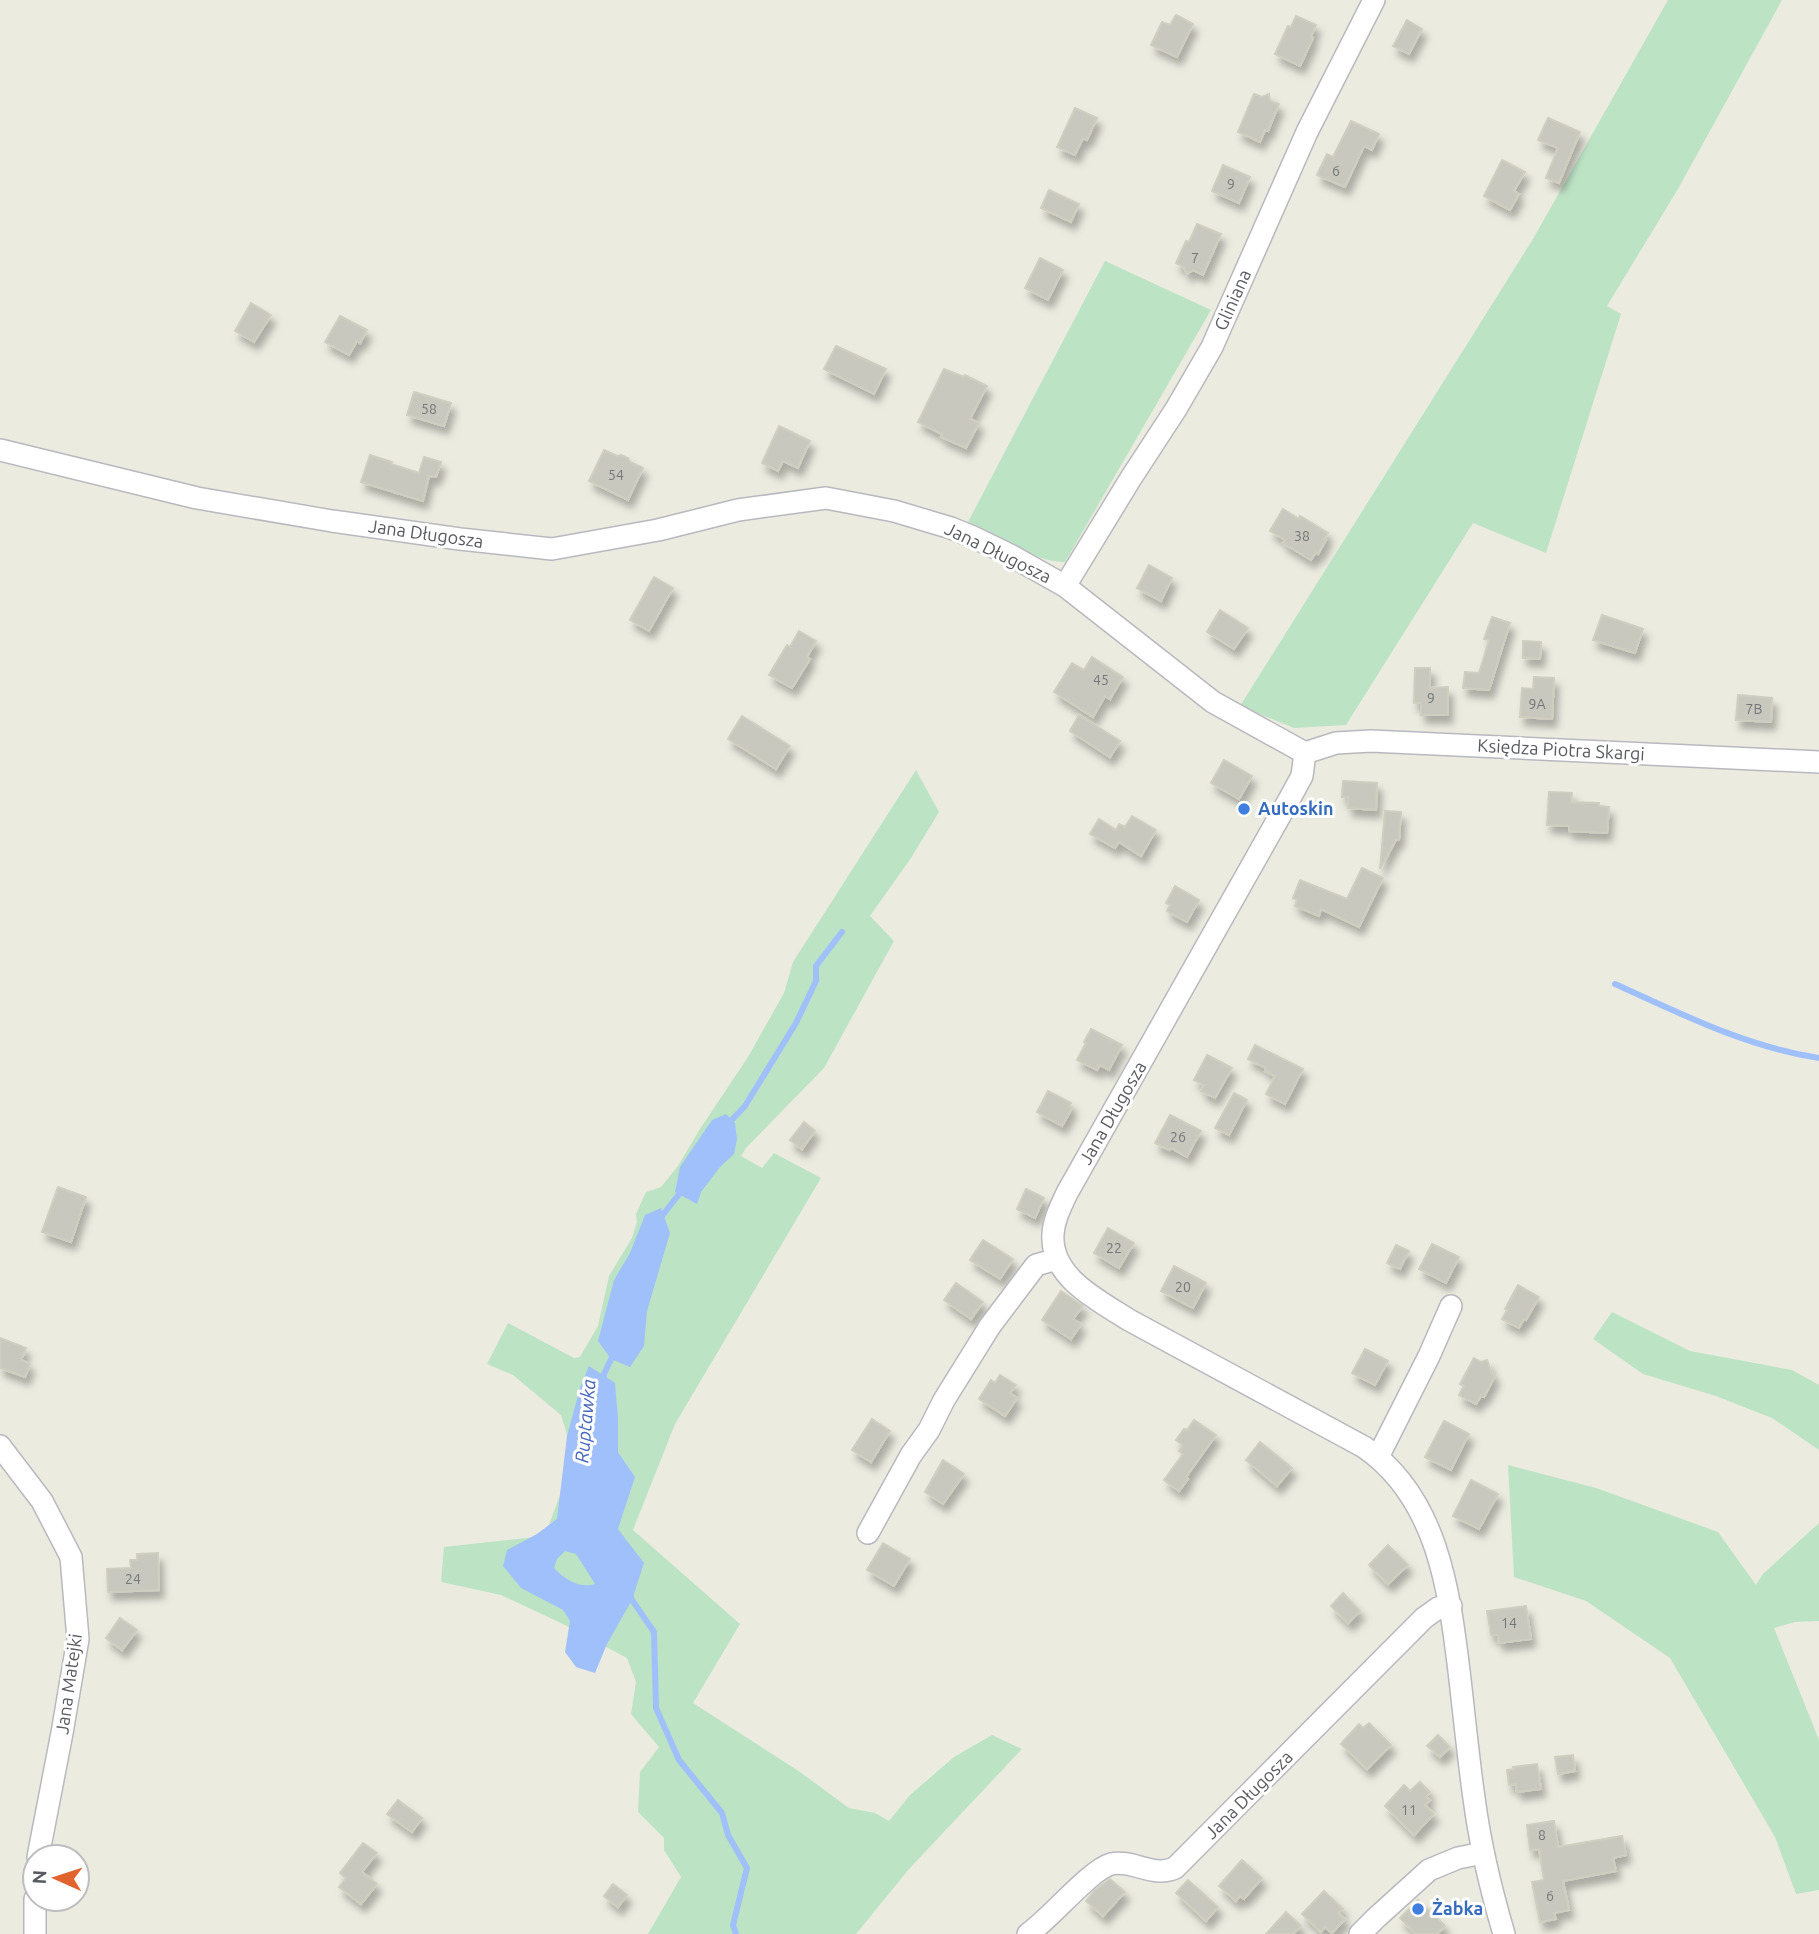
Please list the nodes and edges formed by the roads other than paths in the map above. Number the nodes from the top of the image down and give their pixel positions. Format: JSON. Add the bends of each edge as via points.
{"nodes":[{"id":1,"x":1374,"y":0,"type":"edge"},
{"id":2,"x":0,"y":450,"type":"edge"},
{"id":3,"x":1065,"y":586,"type":"junction"},
{"id":4,"x":1304,"y":753,"type":"junction"},
{"id":5,"x":1819,"y":762,"type":"edge"},
{"id":6,"x":1057,"y":1259,"type":"junction"},
{"id":7,"x":1451,"y":1306,"type":"dead end"},
{"id":8,"x":0,"y":1446,"type":"edge"},
{"id":9,"x":1378,"y":1457,"type":"junction"},
{"id":10,"x":868,"y":1533,"type":"dead end"},
{"id":11,"x":1451,"y":1606,"type":"junction"},
{"id":12,"x":41,"y":1843,"type":"edge"},
{"id":13,"x":1483,"y":1853,"type":"junction"},
{"id":14,"x":35,"y":1913,"type":"edge"},
{"id":15,"x":35,"y":1934,"type":"edge"},
{"id":16,"x":1028,"y":1934,"type":"edge"},
{"id":17,"x":1360,"y":1934,"type":"edge"},
{"id":18,"x":1504,"y":1934,"type":"edge"}],
"edges":[{"from":1,"to":3,"type":"street","name":"Gliniana","via":[[1307,132],[1212,347]]},
{"from":2,"to":3,"type":"street","name":"Jana Długosza","via":[[197,498],[332,521],[552,549],[738,510],[826,498],[951,528]]},
{"from":3,"to":4,"type":"street","name":"Jana Długosza","via":[[1213,702]]},
{"from":4,"to":5,"type":"street","name":"Księdza Piotra Skargi","via":[[1336,743],[1371,741]]},
{"from":4,"to":6,"type":"street","name":"Jana Długosza","via":[[1302,776],[1067,1193],[1053,1233]]},
{"from":6,"to":9,"type":"street","via":[[1068,1276],[1109,1307]]},
{"from":6,"to":10,"type":"street","via":[[1037,1265],[990,1326]]},
{"from":7,"to":9,"type":"street"},
{"from":8,"to":12,"type":"street","name":"Jana Matejki","via":[[42,1501],[71,1557],[78,1639]]},
{"from":9,"to":11,"type":"street","via":[[1426,1523]]},
{"from":11,"to":13,"type":"street"},
{"from":11,"to":16,"type":"street","name":"Jana Długosza","via":[[1424,1618],[1175,1868],[1155,1871],[1121,1863],[1107,1866]]},
{"from":13,"to":17,"type":"street","via":[[1429,1870]]},
{"from":13,"to":18,"type":"street"},
{"from":14,"to":15,"type":"street"}]}
